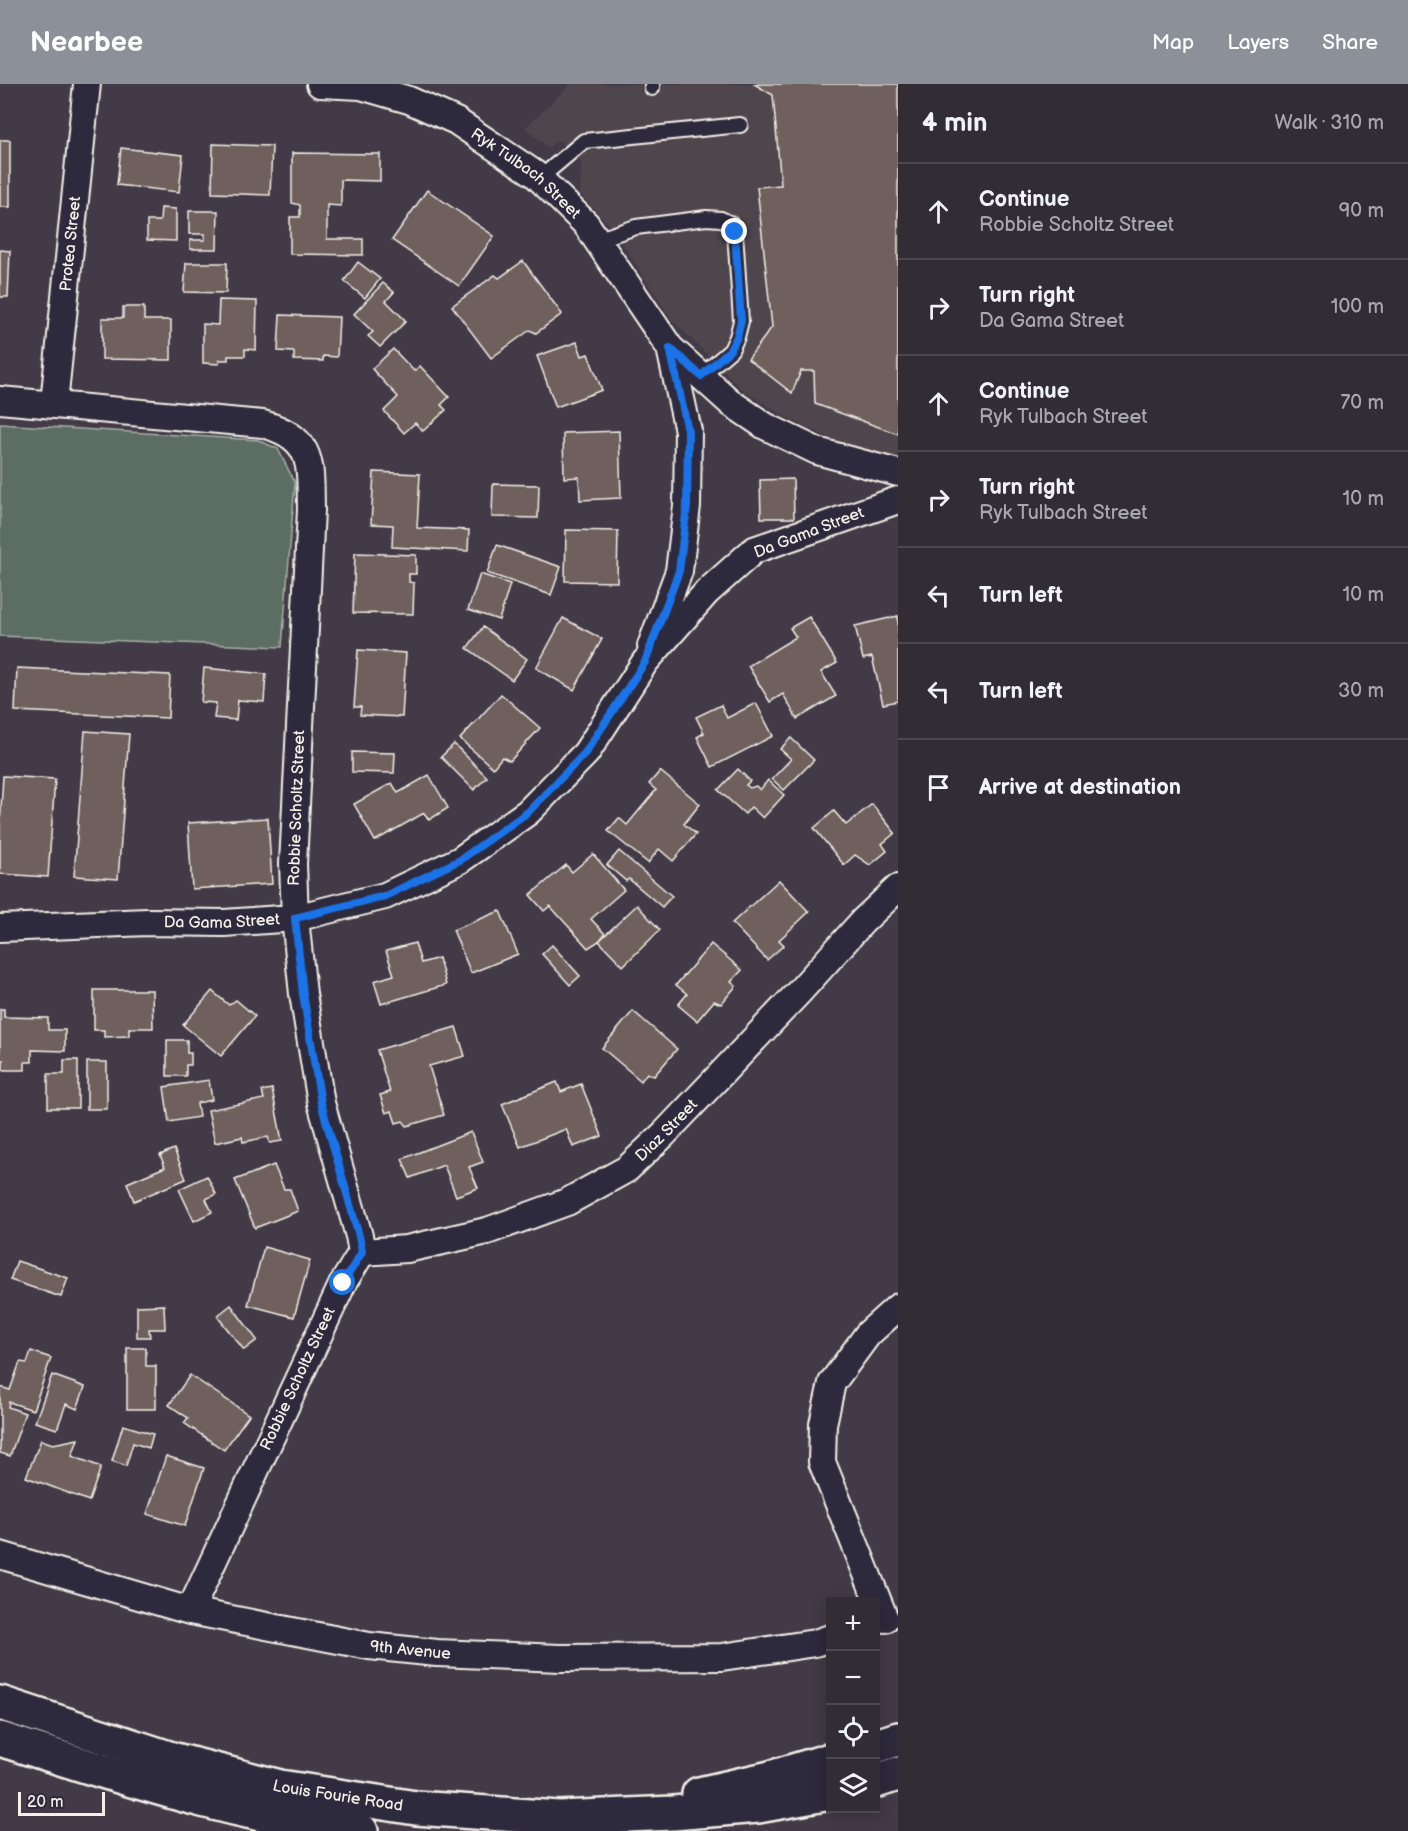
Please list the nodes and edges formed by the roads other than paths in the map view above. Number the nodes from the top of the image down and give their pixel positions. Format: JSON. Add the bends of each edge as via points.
{"nodes":[{"id":1,"x":87,"y":84,"type":"edge"},
{"id":2,"x":320,"y":84,"type":"edge"},
{"id":3,"x":740,"y":125,"type":"dead end"},
{"id":4,"x":539,"y":179,"type":"junction"},
{"id":5,"x":596,"y":240,"type":"junction"},
{"id":6,"x":670,"y":348,"type":"junction"},
{"id":7,"x":701,"y":376,"type":"junction"},
{"id":8,"x":0,"y":400,"type":"edge"},
{"id":9,"x":54,"y":404,"type":"junction"},
{"id":10,"x":898,"y":473,"type":"edge"},
{"id":11,"x":898,"y":500,"type":"edge"},
{"id":12,"x":645,"y":662,"type":"junction"},
{"id":13,"x":898,"y":888,"type":"edge"},
{"id":14,"x":295,"y":918,"type":"junction"},
{"id":15,"x":0,"y":928,"type":"edge"},
{"id":16,"x":362,"y":1252,"type":"junction"},
{"id":17,"x":898,"y":1307,"type":"edge"},
{"id":18,"x":0,"y":1555,"type":"edge"},
{"id":19,"x":190,"y":1611,"type":"junction"},
{"id":20,"x":886,"y":1618,"type":"edge"},
{"id":21,"x":826,"y":1639,"type":"edge"},
{"id":22,"x":0,"y":1703,"type":"edge"},
{"id":23,"x":898,"y":1738,"type":"edge"},
{"id":24,"x":0,"y":1739,"type":"edge"},
{"id":25,"x":880,"y":1745,"type":"edge"},
{"id":26,"x":826,"y":1761,"type":"edge"},
{"id":27,"x":898,"y":1774,"type":"edge"},
{"id":28,"x":880,"y":1780,"type":"edge"},
{"id":29,"x":898,"y":1791,"type":"edge"},
{"id":30,"x":826,"y":1794,"type":"edge"},
{"id":31,"x":880,"y":1796,"type":"edge"},
{"id":32,"x":416,"y":1808,"type":"junction"},
{"id":33,"x":826,"y":1809,"type":"edge"},
{"id":34,"x":361,"y":1831,"type":"edge"},
{"id":35,"x":686,"y":1831,"type":"edge"}],
"edges":[{"from":1,"to":9,"type":"street","name":"Protea Street"},
{"from":2,"to":4,"type":"street","name":"Ryk Tulbach Street","via":[[361,86],[409,100],[456,121]]},
{"from":3,"to":4,"type":"lane","via":[[584,141]]},
{"from":4,"to":5,"type":"street","name":"Ryk Tulbach Street"},
{"from":5,"to":6,"type":"street","name":"Ryk Tulbach Street"},
{"from":5,"to":7,"type":"lane","via":[[636,227],[671,222],[706,218],[731,224],[735,232],[741,321],[730,350]]},
{"from":6,"to":7,"type":"street","name":"Ryk Tulbach Street"},
{"from":6,"to":12,"type":"street","name":"Ryk Tulbach Street","via":[[688,431],[687,506],[679,571]]},
{"from":7,"to":10,"type":"street","name":"Ryk Tulbach Street","via":[[765,426],[817,451]]},
{"from":8,"to":9,"type":"street"},
{"from":9,"to":14,"type":"street","name":"Robbie Scholtz Street","via":[[263,424],[290,434],[302,446],[310,463],[293,864]]},
{"from":11,"to":12,"type":"street","name":"Da Gama Street","via":[[754,550],[707,592]]},
{"from":12,"to":14,"type":"street","name":"Da Gama Street","via":[[585,753],[528,812],[460,860],[385,896]]},
{"from":13,"to":16,"type":"street","name":"Diaz Street","via":[[627,1169],[567,1202],[487,1231],[407,1249]]},
{"from":14,"to":15,"type":"street","name":"Da Gama Street"},
{"from":14,"to":16,"type":"street","name":"Robbie Scholtz Street","via":[[321,1103]]},
{"from":16,"to":19,"type":"street","name":"Robbie Scholtz Street","via":[[343,1283]]},
{"from":17,"to":20,"type":"street","via":[[868,1334],[832,1383],[823,1424],[822,1462]]},
{"from":18,"to":19,"type":"street","name":"9th Avenue"},
{"from":19,"to":21,"type":"street","name":"9th Avenue","via":[[369,1646],[437,1653],[560,1658],[722,1657]]},
{"from":22,"to":32,"type":"main road","name":"Louis Fourie Road","via":[[175,1760],[280,1787]]},
{"from":23,"to":25,"type":"main road"},
{"from":24,"to":34,"type":"main road","name":"Louis Fourie Road","via":[[164,1790],[272,1817]]},
{"from":26,"to":32,"type":"main road","via":[[680,1798],[609,1805]]},
{"from":27,"to":28,"type":"main road"},
{"from":29,"to":31,"type":"main road"},
{"from":30,"to":32,"type":"main road","name":"Louis Fourie Road","via":[[758,1806],[559,1818]]},
{"from":33,"to":35,"type":"main road"}]}
